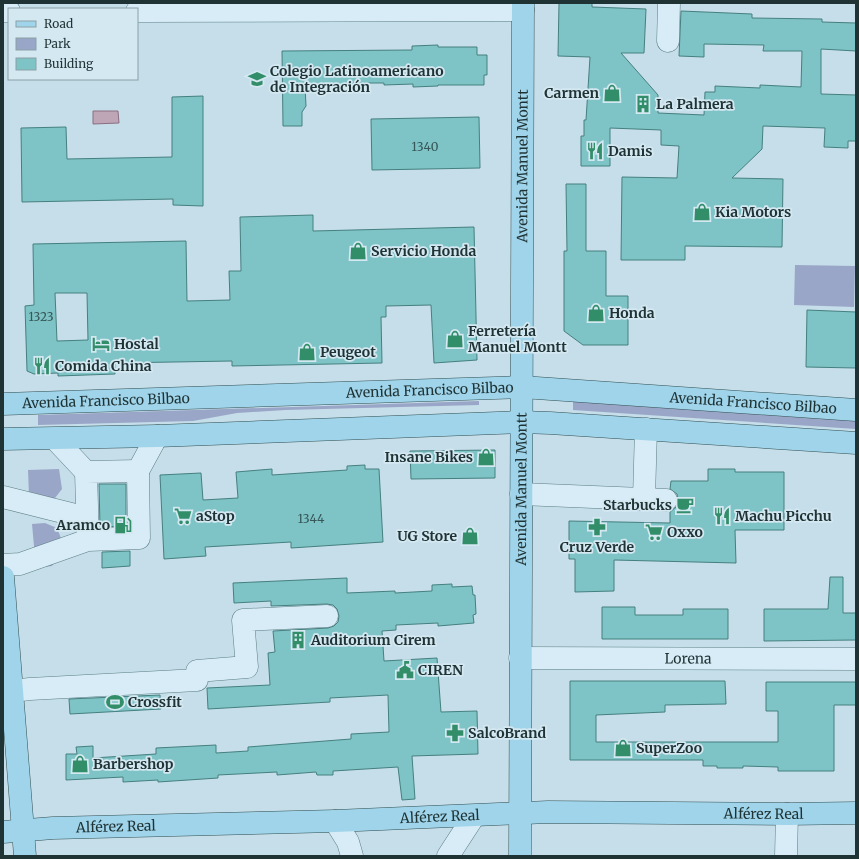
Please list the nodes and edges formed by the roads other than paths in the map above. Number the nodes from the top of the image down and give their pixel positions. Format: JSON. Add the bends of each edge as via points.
{"nodes":[{"id":1,"x":669,"y":3,"type":"edge"},
{"id":2,"x":523,"y":6,"type":"edge"},
{"id":3,"x":180,"y":7,"type":"edge"},
{"id":4,"x":138,"y":11,"type":"edge"},
{"id":5,"x":668,"y":41,"type":"dead end"},
{"id":6,"x":522,"y":387,"type":"junction"},
{"id":7,"x":3,"y":404,"type":"edge"},
{"id":8,"x":856,"y":410,"type":"edge"},
{"id":9,"x":521,"y":422,"type":"junction"},
{"id":10,"x":646,"y":429,"type":"junction"},
{"id":11,"x":157,"y":436,"type":"junction"},
{"id":12,"x":55,"y":439,"type":"junction"},
{"id":13,"x":3,"y":440,"type":"edge"},
{"id":14,"x":856,"y":443,"type":"edge"},
{"id":15,"x":138,"y":471,"type":"junction"},
{"id":16,"x":86,"y":472,"type":"junction"},
{"id":17,"x":521,"y":494,"type":"junction"},
{"id":18,"x":3,"y":497,"type":"edge"},
{"id":19,"x":644,"y":498,"type":"junction"},
{"id":20,"x":666,"y":500,"type":"dead end"},
{"id":21,"x":87,"y":518,"type":"junction"},
{"id":22,"x":88,"y":540,"type":"junction"},
{"id":23,"x":3,"y":565,"type":"edge"},
{"id":24,"x":3,"y":577,"type":"edge"},
{"id":25,"x":327,"y":616,"type":"dead end"},
{"id":26,"x":520,"y":658,"type":"junction"},
{"id":27,"x":856,"y":659,"type":"edge"},
{"id":28,"x":12,"y":691,"type":"junction"},
{"id":29,"x":520,"y":813,"type":"junction"},
{"id":30,"x":856,"y":813,"type":"edge"},
{"id":31,"x":787,"y":814,"type":"junction"},
{"id":32,"x":474,"y":816,"type":"junction"},
{"id":33,"x":335,"y":821,"type":"junction"},
{"id":34,"x":13,"y":831,"type":"edge"},
{"id":35,"x":25,"y":856,"type":"edge"},
{"id":36,"x":352,"y":856,"type":"edge"},
{"id":37,"x":448,"y":856,"type":"edge"},
{"id":38,"x":520,"y":856,"type":"edge"},
{"id":39,"x":786,"y":856,"type":"edge"}],
"edges":[{"from":1,"to":5,"type":"street"},
{"from":2,"to":3,"type":"street"},
{"from":2,"to":6,"type":"main road","name":"Avenida Manuel Montt"},
{"from":3,"to":4,"type":"street"},
{"from":6,"to":7,"type":"main road","name":"Avenida Francisco Bilbao"},
{"from":6,"to":8,"type":"main road","name":"Avenida Francisco Bilbao"},
{"from":6,"to":9,"type":"main road","name":"Avenida Manuel Montt"},
{"from":9,"to":10,"type":"main road"},
{"from":9,"to":11,"type":"main road"},
{"from":9,"to":17,"type":"main road","name":"Avenida Manuel Montt"},
{"from":10,"to":14,"type":"main road"},
{"from":10,"to":19,"type":"street"},
{"from":11,"to":12,"type":"main road"},
{"from":11,"to":15,"type":"street"},
{"from":12,"to":13,"type":"main road"},
{"from":12,"to":16,"type":"street"},
{"from":15,"to":16,"type":"street"},
{"from":15,"to":22,"type":"street","via":[[139,538]]},
{"from":16,"to":21,"type":"street"},
{"from":17,"to":19,"type":"street"},
{"from":17,"to":26,"type":"main road","name":"Avenida Manuel Montt"},
{"from":18,"to":21,"type":"street"},
{"from":19,"to":20,"type":"street"},
{"from":21,"to":22,"type":"street"},
{"from":22,"to":23,"type":"street","via":[[20,564]]},
{"from":24,"to":28,"type":"main road"},
{"from":25,"to":28,"type":"street","via":[[243,620],[247,667],[197,671],[197,680]]},
{"from":26,"to":27,"type":"street","name":"Lorena"},
{"from":26,"to":29,"type":"main road","name":"Avenida Manuel Montt"},
{"from":28,"to":34,"type":"main road"},
{"from":29,"to":31,"type":"main road","name":"Alférez Real"},
{"from":29,"to":32,"type":"main road","name":"Alférez Real"},
{"from":29,"to":38,"type":"main road","name":"Avenida Manuel Montt"},
{"from":30,"to":31,"type":"main road","name":"Alférez Real"},
{"from":31,"to":39,"type":"street"},
{"from":32,"to":33,"type":"main road","name":"Alférez Real"},
{"from":32,"to":37,"type":"street"},
{"from":33,"to":34,"type":"main road","name":"Alférez Real"},
{"from":33,"to":36,"type":"street","via":[[348,842]]},
{"from":34,"to":35,"type":"main road"}]}
